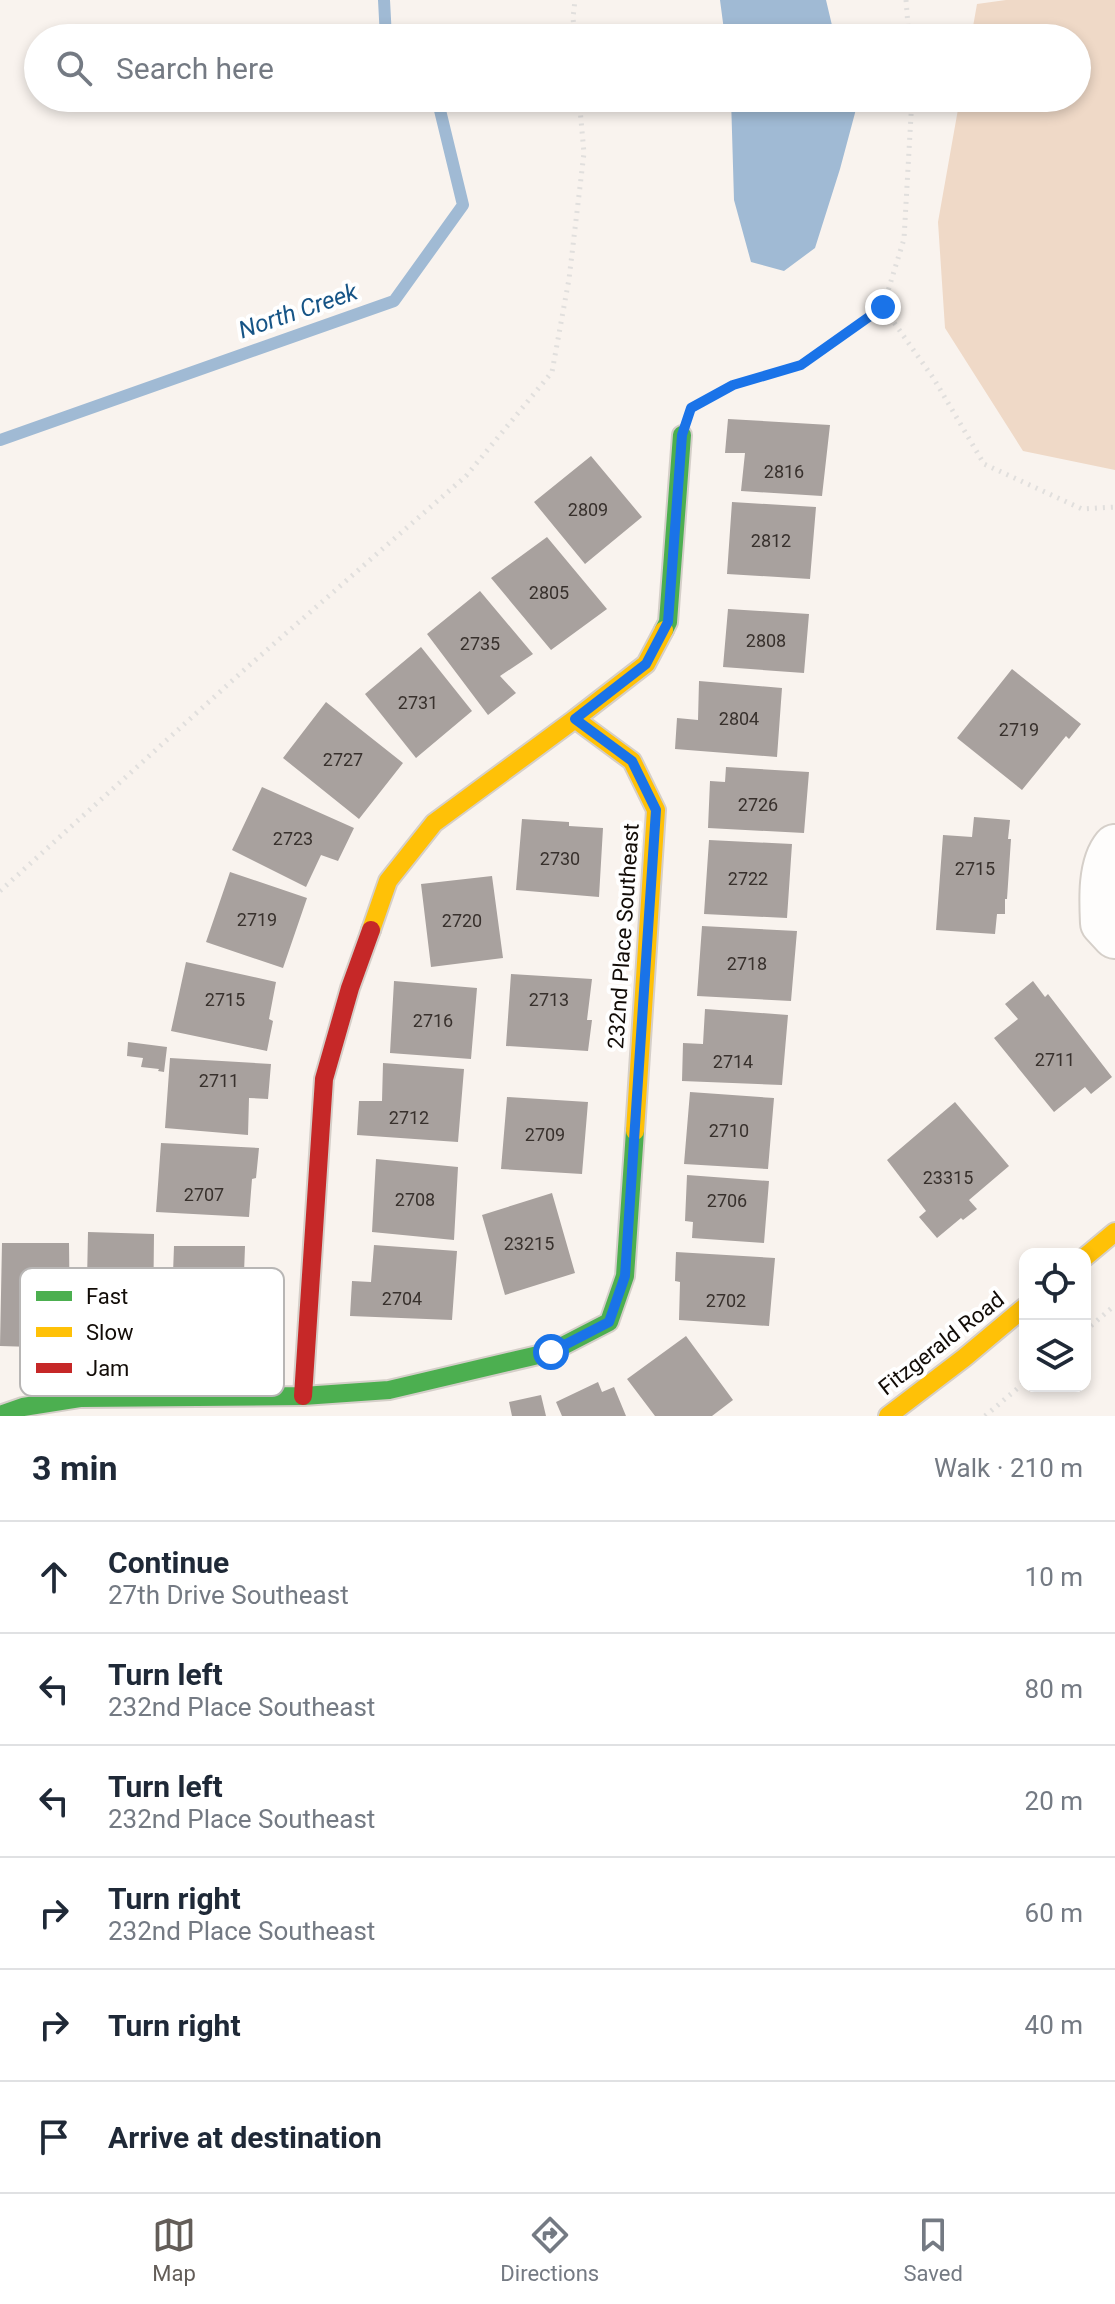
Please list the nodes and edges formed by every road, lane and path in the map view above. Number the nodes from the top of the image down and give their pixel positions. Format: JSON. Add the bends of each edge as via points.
{"nodes":[{"id":1,"x":575,"y":0,"type":"edge"},
{"id":2,"x":906,"y":0,"type":"edge"},
{"id":3,"x":574,"y":24,"type":"edge"},
{"id":4,"x":908,"y":24,"type":"edge"},
{"id":5,"x":580,"y":112,"type":"edge"},
{"id":6,"x":911,"y":112,"type":"edge"},
{"id":7,"x":883,"y":307,"type":"junction"},
{"id":8,"x":682,"y":435,"type":"joint"},
{"id":9,"x":1115,"y":507,"type":"edge"},
{"id":10,"x":575,"y":719,"type":"junction"},
{"id":11,"x":1115,"y":847,"type":"edge"},
{"id":12,"x":0,"y":891,"type":"edge"},
{"id":13,"x":1115,"y":936,"type":"edge"},
{"id":14,"x":1115,"y":1232,"type":"edge"},
{"id":15,"x":1091,"y":1252,"type":"edge"},
{"id":16,"x":1115,"y":1305,"type":"edge"},
{"id":17,"x":1019,"y":1312,"type":"edge"},
{"id":18,"x":1091,"y":1326,"type":"edge"},
{"id":19,"x":1019,"y":1387,"type":"edge"},
{"id":20,"x":303,"y":1396,"type":"junction"},
{"id":21,"x":0,"y":1415,"type":"edge"},
{"id":22,"x":888,"y":1416,"type":"edge"},
{"id":23,"x":985,"y":1416,"type":"edge"}],
"edges":[{"from":1,"to":3,"type":"path"},
{"from":2,"to":4,"type":"path"},
{"from":5,"to":12,"type":"path","via":[[584,153],[552,372],[466,476]]},
{"from":6,"to":7,"type":"path","via":[[904,239]]},
{"from":7,"to":8,"type":"path","via":[[801,365],[733,385],[691,408]]},
{"from":7,"to":9,"type":"path","via":[[984,464],[1082,509]]},
{"from":8,"to":10,"type":"street","via":[[668,622],[646,664]]},
{"from":10,"to":20,"type":"street","via":[[434,823],[388,881],[324,1079]]},
{"from":10,"to":20,"type":"street","name":"232nd Place Southeast","via":[[632,761],[656,810],[625,1276],[609,1322],[551,1352],[389,1390]]},
{"from":11,"to":13,"type":"street","via":[[1102,891],[1103,923]]},
{"from":14,"to":15,"type":"street"},
{"from":16,"to":18,"type":"path"},
{"from":17,"to":22,"type":"street","name":"Fitzgerald Road"},
{"from":19,"to":23,"type":"path"},
{"from":20,"to":21,"type":"street","via":[[80,1398]]}]}
